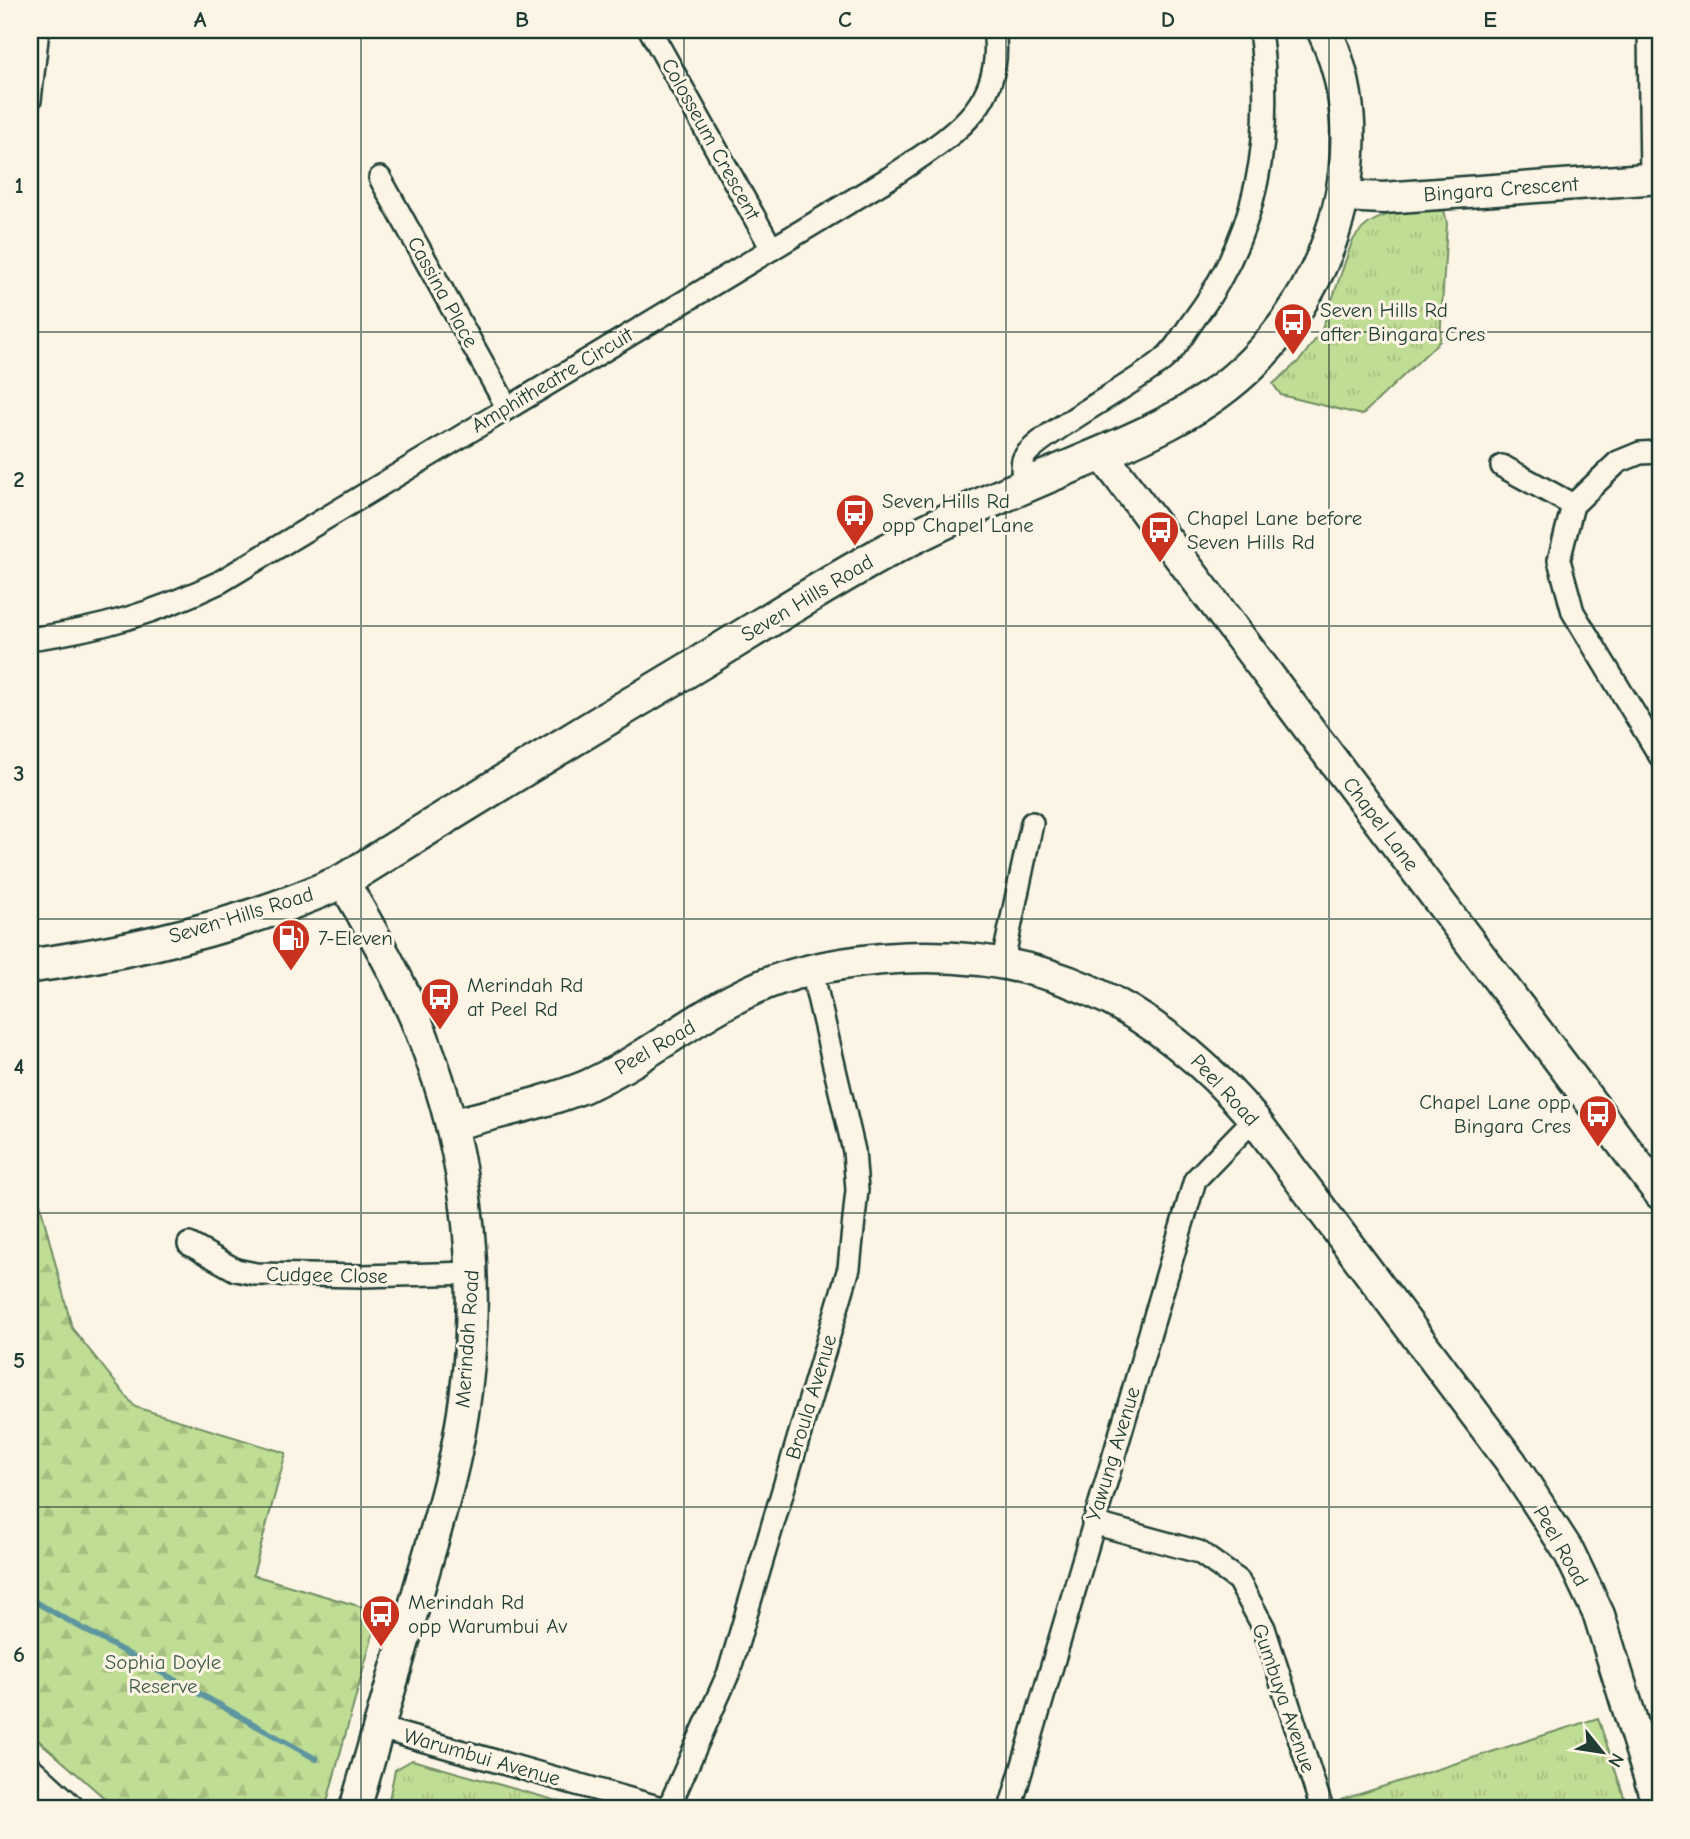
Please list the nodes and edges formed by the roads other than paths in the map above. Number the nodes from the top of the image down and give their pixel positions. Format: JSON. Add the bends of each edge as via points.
{"nodes":[{"id":1,"x":37,"y":30,"type":"edge"},
{"id":2,"x":650,"y":30,"type":"edge"},
{"id":3,"x":994,"y":30,"type":"edge"},
{"id":4,"x":1260,"y":30,"type":"edge"},
{"id":5,"x":1324,"y":30,"type":"edge"},
{"id":6,"x":1649,"y":30,"type":"edge"},
{"id":7,"x":30,"y":100,"type":"edge"},
{"id":8,"x":380,"y":177,"type":"dead end"},
{"id":9,"x":1656,"y":178,"type":"edge"},
{"id":10,"x":1343,"y":196,"type":"junction"},
{"id":11,"x":772,"y":249,"type":"junction"},
{"id":12,"x":507,"y":407,"type":"junction"},
{"id":13,"x":1660,"y":452,"type":"edge"},
{"id":14,"x":1101,"y":453,"type":"junction"},
{"id":15,"x":1502,"y":466,"type":"dead end"},
{"id":16,"x":1023,"y":486,"type":"junction"},
{"id":17,"x":1573,"y":505,"type":"junction"},
{"id":18,"x":30,"y":639,"type":"edge"},
{"id":19,"x":1660,"y":756,"type":"edge"},
{"id":20,"x":1032,"y":823,"type":"dead end"},
{"id":21,"x":343,"y":881,"type":"junction"},
{"id":22,"x":1003,"y":961,"type":"junction"},
{"id":23,"x":30,"y":967,"type":"edge"},
{"id":24,"x":812,"y":971,"type":"junction"},
{"id":25,"x":1254,"y":1119,"type":"junction"},
{"id":26,"x":451,"y":1125,"type":"junction"},
{"id":27,"x":1660,"y":1194,"type":"edge"},
{"id":28,"x":189,"y":1244,"type":"dead end"},
{"id":29,"x":473,"y":1273,"type":"junction"},
{"id":30,"x":1093,"y":1523,"type":"junction"},
{"id":31,"x":379,"y":1728,"type":"junction"},
{"id":32,"x":30,"y":1773,"type":"edge"},
{"id":33,"x":69,"y":1809,"type":"edge"},
{"id":34,"x":355,"y":1809,"type":"edge"},
{"id":35,"x":666,"y":1809,"type":"edge"},
{"id":36,"x":1010,"y":1809,"type":"edge"},
{"id":37,"x":1322,"y":1809,"type":"edge"},
{"id":38,"x":1659,"y":1809,"type":"edge"}],
"edges":[{"from":1,"to":7,"type":"street"},
{"from":2,"to":11,"type":"street","name":"Colosseum Crescent"},
{"from":3,"to":11,"type":"street","name":"Amphitheatre Circuit","via":[[990,83],[971,118],[891,177]]},
{"from":4,"to":16,"type":"street","via":[[1266,77],[1260,166],[1244,233],[1217,290],[1166,358],[1032,445],[1023,460]]},
{"from":5,"to":10,"type":"main road","name":"Seven Hills Road","via":[[1346,103]]},
{"from":6,"to":9,"type":"street"},
{"from":8,"to":12,"type":"street","name":"Cassina Place"},
{"from":9,"to":10,"type":"street","name":"Bingara Crescent","via":[[1383,198]]},
{"from":10,"to":14,"type":"main road","name":"Seven Hills Road","via":[[1312,284],[1294,314],[1252,364],[1197,406]]},
{"from":11,"to":12,"type":"street","name":"Amphitheatre Circuit"},
{"from":12,"to":18,"type":"street","name":"Amphitheatre Circuit","via":[[219,582],[170,606],[121,623]]},
{"from":13,"to":17,"type":"street","via":[[1640,453],[1618,462]]},
{"from":14,"to":16,"type":"main road","name":"Seven Hills Road"},
{"from":14,"to":27,"type":"street","name":"Chapel Lane"},
{"from":15,"to":17,"type":"street"},
{"from":16,"to":21,"type":"main road","name":"Seven Hills Road","via":[[883,553]]},
{"from":17,"to":19,"type":"street","via":[[1559,560],[1573,612]]},
{"from":20,"to":22,"type":"street"},
{"from":21,"to":23,"type":"main road","name":"Seven Hills Road","via":[[253,915]]},
{"from":21,"to":26,"type":"street","name":"Merindah Road","via":[[400,983],[431,1058]]},
{"from":22,"to":24,"type":"street","name":"Peel Road","via":[[899,957]]},
{"from":22,"to":25,"type":"street","name":"Peel Road","via":[[1094,992],[1135,1012],[1184,1047]]},
{"from":24,"to":26,"type":"street","name":"Peel Road","via":[[754,988],[584,1087]]},
{"from":24,"to":35,"type":"street","name":"Broula Avenue","via":[[854,1151],[857,1190],[849,1268],[729,1672]]},
{"from":25,"to":30,"type":"street","name":"Yawung Avenue","via":[[1195,1180]]},
{"from":25,"to":38,"type":"street","name":"Peel Road","via":[[1511,1462],[1569,1552],[1599,1615]]},
{"from":26,"to":29,"type":"street","name":"Merindah Road","via":[[468,1209]]},
{"from":28,"to":29,"type":"street","name":"Cudgee Close","via":[[212,1260],[256,1274]]},
{"from":29,"to":31,"type":"street","name":"Merindah Road","via":[[471,1340],[456,1454]]},
{"from":30,"to":36,"type":"street","name":"Yawung Avenue"},
{"from":30,"to":37,"type":"street","name":"Gumbuya Avenue","via":[[1199,1552],[1238,1580],[1264,1628]]},
{"from":31,"to":34,"type":"street","name":"Merindah Road"},
{"from":31,"to":35,"type":"street","name":"Warumbui Avenue"},
{"from":32,"to":33,"type":"street"}]}
